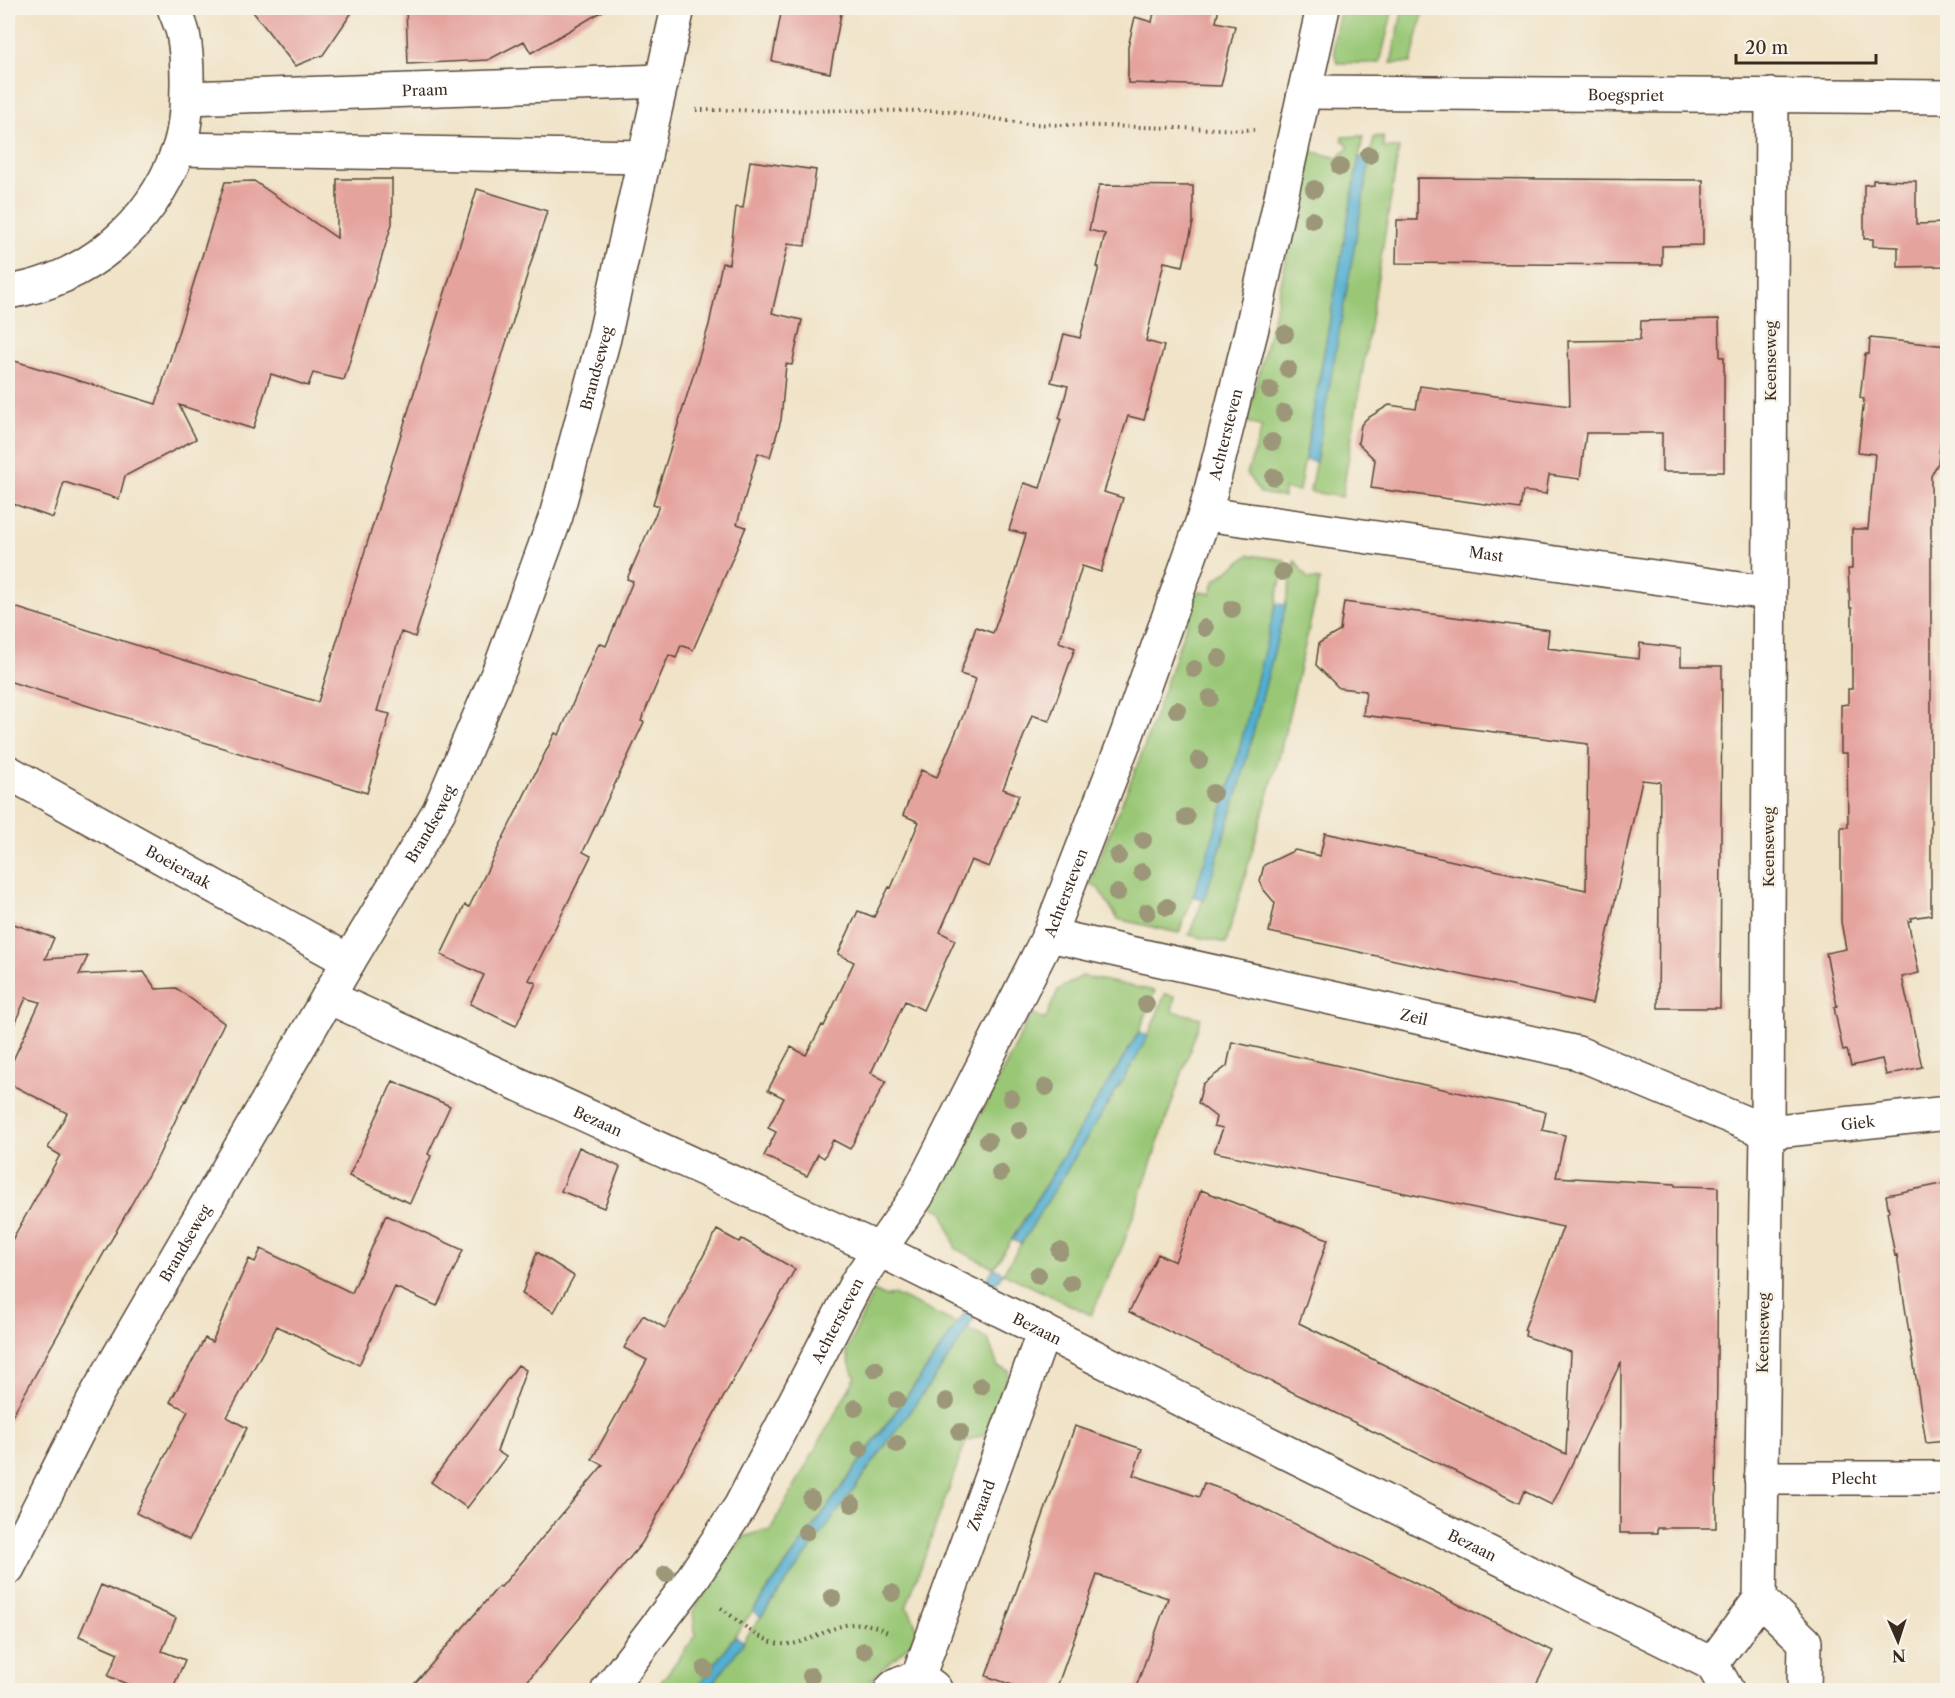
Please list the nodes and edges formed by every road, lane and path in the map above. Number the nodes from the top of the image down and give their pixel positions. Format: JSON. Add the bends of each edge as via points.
{"nodes":[{"id":1,"x":174,"y":8,"type":"edge"},
{"id":2,"x":678,"y":8,"type":"edge"},
{"id":3,"x":1323,"y":8,"type":"edge"},
{"id":4,"x":1305,"y":92,"type":"junction"},
{"id":5,"x":659,"y":96,"type":"junction"},
{"id":6,"x":1772,"y":96,"type":"junction"},
{"id":7,"x":1947,"y":97,"type":"edge"},
{"id":8,"x":188,"y":98,"type":"junction"},
{"id":9,"x":1295,"y":130,"type":"junction"},
{"id":10,"x":179,"y":149,"type":"junction"},
{"id":11,"x":645,"y":157,"type":"junction"},
{"id":12,"x":8,"y":292,"type":"edge"},
{"id":13,"x":1205,"y":514,"type":"junction"},
{"id":14,"x":1768,"y":593,"type":"junction"},
{"id":15,"x":8,"y":772,"type":"edge"},
{"id":16,"x":1049,"y":935,"type":"junction"},
{"id":17,"x":349,"y":960,"type":"junction"},
{"id":18,"x":328,"y":997,"type":"junction"},
{"id":19,"x":1947,"y":1113,"type":"edge"},
{"id":20,"x":1767,"y":1132,"type":"junction"},
{"id":21,"x":880,"y":1250,"type":"junction"},
{"id":22,"x":1044,"y":1331,"type":"junction"},
{"id":23,"x":1761,"y":1478,"type":"junction"},
{"id":24,"x":1947,"y":1478,"type":"edge"},
{"id":25,"x":8,"y":1568,"type":"edge"},
{"id":26,"x":688,"y":1585,"type":"junction"},
{"id":27,"x":1760,"y":1599,"type":"junction"},
{"id":28,"x":1720,"y":1677,"type":"edge"},
{"id":29,"x":917,"y":1679,"type":"edge"},
{"id":30,"x":608,"y":1690,"type":"edge"},
{"id":31,"x":1804,"y":1690,"type":"edge"}],
"edges":[{"from":1,"to":8,"type":"street","via":[[183,34]]},
{"from":2,"to":5,"type":"street","name":"Brandseweg"},
{"from":3,"to":4,"type":"street","name":"Achtersteven"},
{"from":4,"to":6,"type":"street","name":"Boegspriet"},
{"from":4,"to":9,"type":"street","name":"Achtersteven"},
{"from":5,"to":8,"type":"street","name":"Praam"},
{"from":5,"to":9,"type":"path","via":[[950,111],[1027,124]]},
{"from":5,"to":11,"type":"street","name":"Brandseweg"},
{"from":6,"to":7,"type":"street","name":"Boegspriet"},
{"from":6,"to":14,"type":"street","name":"Keenseweg"},
{"from":8,"to":10,"type":"street"},
{"from":9,"to":13,"type":"street","name":"Achtersteven","via":[[1252,328]]},
{"from":10,"to":11,"type":"street"},
{"from":10,"to":12,"type":"street","via":[[154,200],[130,230],[84,266],[31,288]]},
{"from":11,"to":17,"type":"street","name":"Brandseweg","via":[[604,338],[556,516],[501,666],[439,811]]},
{"from":13,"to":14,"type":"street","name":"Mast"},
{"from":13,"to":16,"type":"street","name":"Achtersteven","via":[[1126,737]]},
{"from":14,"to":20,"type":"street","name":"Keenseweg"},
{"from":15,"to":17,"type":"street","name":"Boeieraak"},
{"from":16,"to":20,"type":"street","name":"Zeil","via":[[1578,1053]]},
{"from":16,"to":21,"type":"street","name":"Achtersteven","via":[[917,1196]]},
{"from":17,"to":18,"type":"street","name":"Brandseweg"},
{"from":18,"to":21,"type":"street","name":"Bezaan"},
{"from":18,"to":25,"type":"street","name":"Brandseweg","via":[[98,1392]]},
{"from":19,"to":20,"type":"street","name":"Giek"},
{"from":20,"to":23,"type":"street","name":"Keenseweg"},
{"from":21,"to":22,"type":"street","name":"Bezaan"},
{"from":21,"to":26,"type":"street","name":"Achtersteven","via":[[857,1282],[740,1507]]},
{"from":22,"to":28,"type":"street","name":"Bezaan"},
{"from":22,"to":29,"type":"street","name":"Zwaard"},
{"from":23,"to":24,"type":"street","name":"Plecht"},
{"from":23,"to":27,"type":"street","name":"Keenseweg"},
{"from":26,"to":29,"type":"path","via":[[767,1641],[788,1644],[836,1626],[878,1626]]},
{"from":26,"to":30,"type":"street","name":"Achtersteven"},
{"from":27,"to":28,"type":"street"},
{"from":27,"to":31,"type":"street","via":[[1805,1642]]}]}
